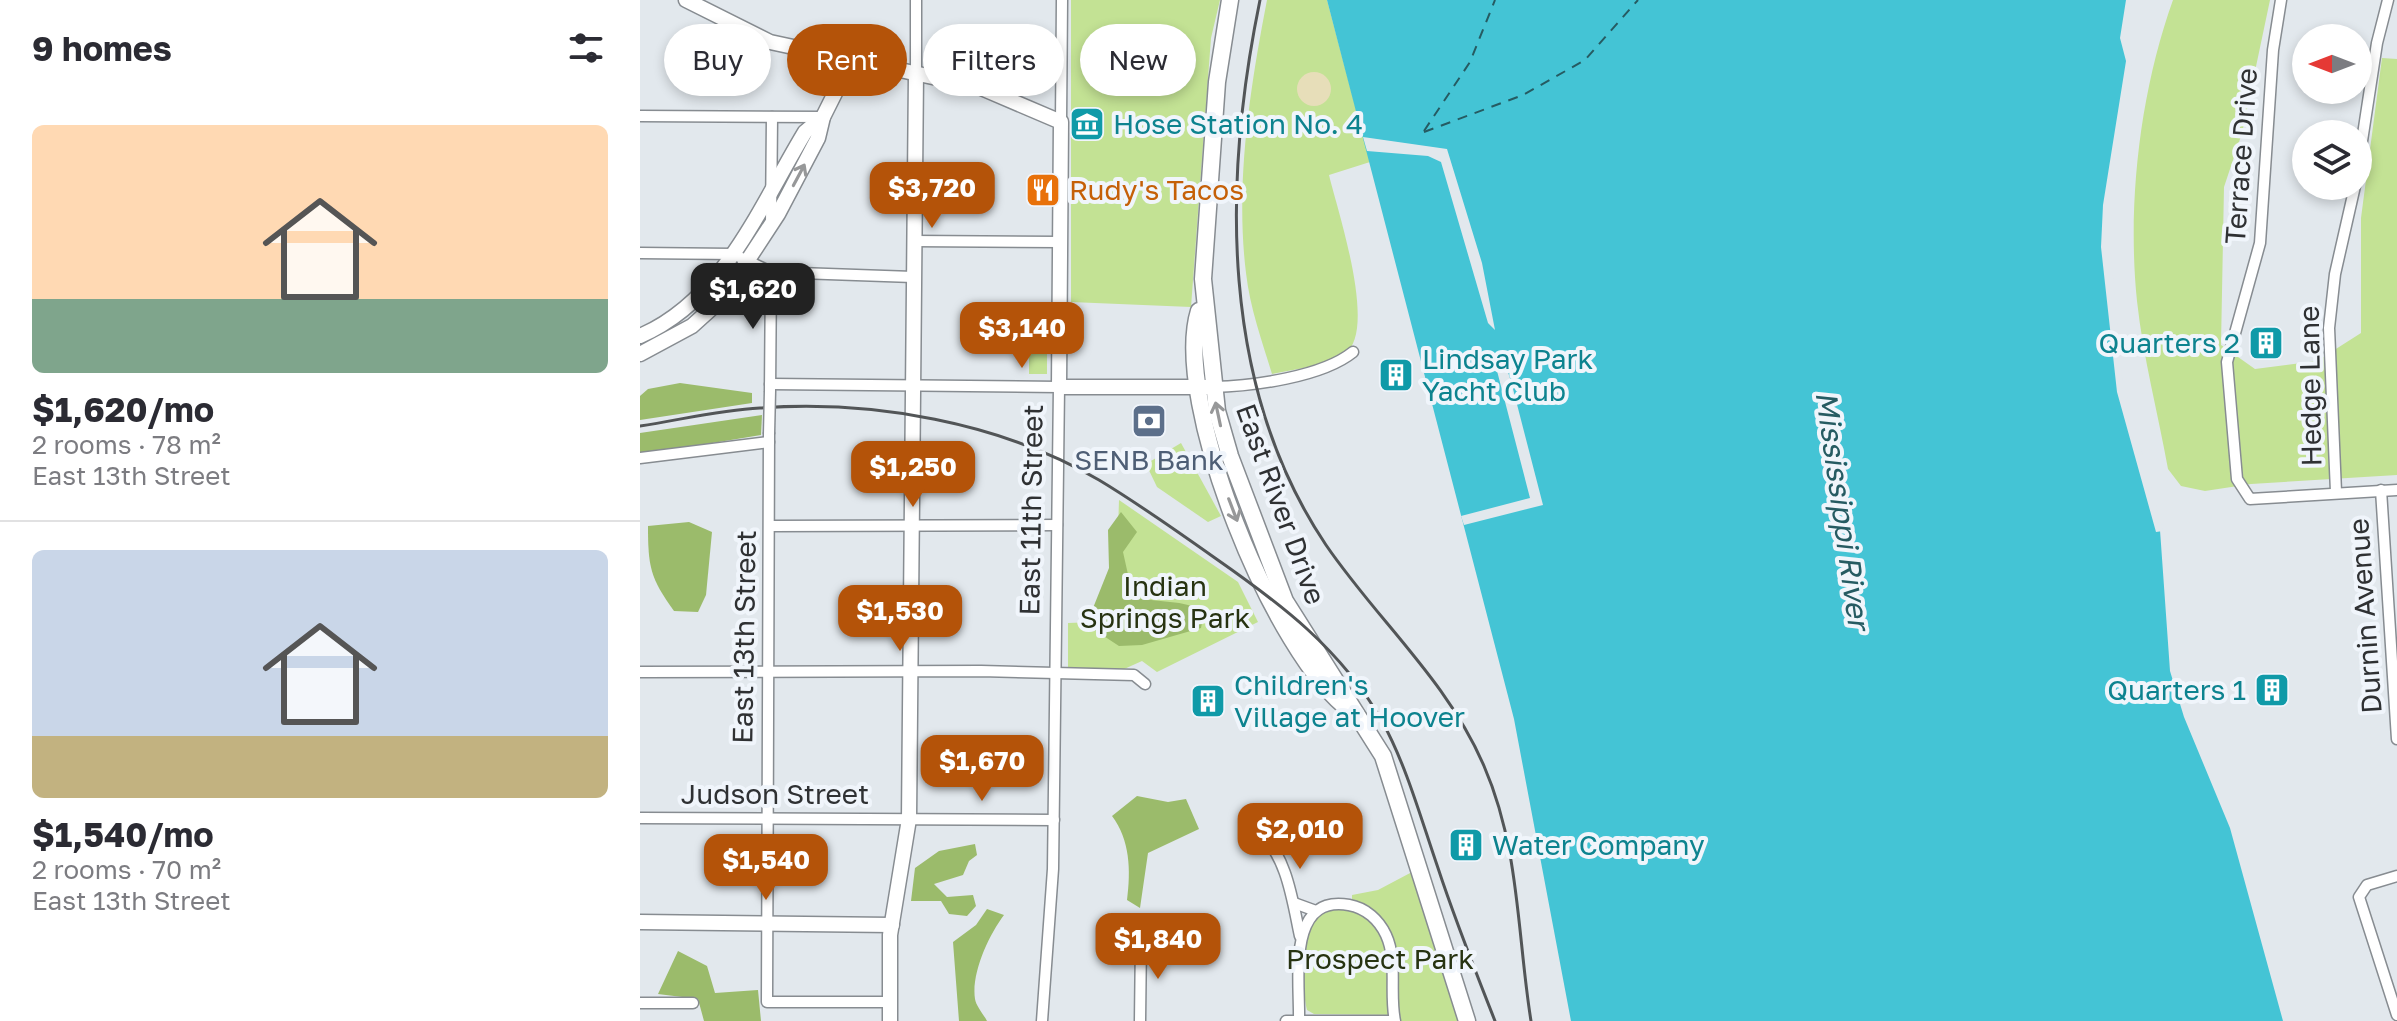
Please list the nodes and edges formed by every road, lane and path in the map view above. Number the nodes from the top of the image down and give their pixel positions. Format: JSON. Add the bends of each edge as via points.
{"nodes":[{"id":1,"x":686,"y":0,"type":"edge"},
{"id":2,"x":916,"y":0,"type":"edge"},
{"id":3,"x":1062,"y":0,"type":"edge"},
{"id":4,"x":1230,"y":0,"type":"edge"},
{"id":5,"x":2281,"y":0,"type":"edge"},
{"id":6,"x":2388,"y":0,"type":"edge"},
{"id":7,"x":787,"y":46,"type":"edge"},
{"id":8,"x":907,"y":71,"type":"edge"},
{"id":9,"x":916,"y":73,"type":"junction"},
{"id":10,"x":834,"y":96,"type":"edge"},
{"id":11,"x":640,"y":116,"type":"edge"},
{"id":12,"x":772,"y":117,"type":"junction"},
{"id":13,"x":823,"y":117,"type":"junction"},
{"id":14,"x":2365,"y":120,"type":"edge"},
{"id":15,"x":1061,"y":122,"type":"junction"},
{"id":16,"x":771,"y":188,"type":"junction"},
{"id":17,"x":2352,"y":200,"type":"edge"},
{"id":18,"x":771,"y":225,"type":"junction"},
{"id":19,"x":913,"y":241,"type":"junction"},
{"id":20,"x":1060,"y":242,"type":"junction"},
{"id":21,"x":640,"y":253,"type":"edge"},
{"id":22,"x":733,"y":254,"type":"junction"},
{"id":23,"x":749,"y":259,"type":"junction"},
{"id":24,"x":771,"y":272,"type":"junction"},
{"id":25,"x":913,"y":277,"type":"junction"},
{"id":26,"x":640,"y":336,"type":"edge"},
{"id":27,"x":1353,"y":352,"type":"dead end"},
{"id":28,"x":640,"y":354,"type":"edge"},
{"id":29,"x":770,"y":387,"type":"junction"},
{"id":30,"x":912,"y":387,"type":"junction"},
{"id":31,"x":1059,"y":387,"type":"junction"},
{"id":32,"x":1205,"y":387,"type":"junction"},
{"id":33,"x":769,"y":438,"type":"junction"},
{"id":34,"x":640,"y":458,"type":"edge"},
{"id":35,"x":2381,"y":490,"type":"junction"},
{"id":36,"x":2397,"y":490,"type":"edge"},
{"id":37,"x":2336,"y":492,"type":"junction"},
{"id":38,"x":1057,"y":525,"type":"junction"},
{"id":39,"x":770,"y":526,"type":"junction"},
{"id":40,"x":911,"y":526,"type":"junction"},
{"id":41,"x":910,"y":670,"type":"junction"},
{"id":42,"x":640,"y":672,"type":"edge"},
{"id":43,"x":768,"y":672,"type":"junction"},
{"id":44,"x":1055,"y":673,"type":"junction"},
{"id":45,"x":1145,"y":684,"type":"dead end"},
{"id":46,"x":2397,"y":739,"type":"edge"},
{"id":47,"x":767,"y":817,"type":"junction"},
{"id":48,"x":640,"y":818,"type":"edge"},
{"id":49,"x":909,"y":819,"type":"junction"},
{"id":50,"x":1054,"y":820,"type":"junction"},
{"id":51,"x":1259,"y":833,"type":"dead end"},
{"id":52,"x":2397,"y":876,"type":"edge"},
{"id":53,"x":1294,"y":903,"type":"junction"},
{"id":54,"x":1316,"y":911,"type":"junction"},
{"id":55,"x":766,"y":921,"type":"junction"},
{"id":56,"x":640,"y":922,"type":"edge"},
{"id":57,"x":892,"y":925,"type":"junction"},
{"id":58,"x":1300,"y":937,"type":"junction"},
{"id":59,"x":1141,"y":940,"type":"dead end"},
{"id":60,"x":890,"y":1002,"type":"junction"},
{"id":61,"x":640,"y":1003,"type":"edge"},
{"id":62,"x":693,"y":1003,"type":"dead end"},
{"id":63,"x":2397,"y":1015,"type":"edge"},
{"id":64,"x":1299,"y":1020,"type":"edge"},
{"id":65,"x":890,"y":1021,"type":"edge"},
{"id":66,"x":1042,"y":1021,"type":"edge"},
{"id":67,"x":1140,"y":1021,"type":"edge"},
{"id":68,"x":1286,"y":1021,"type":"edge"},
{"id":69,"x":1395,"y":1021,"type":"edge"},
{"id":70,"x":1467,"y":1021,"type":"edge"}],
"edges":[{"from":1,"to":7,"type":"street"},
{"from":2,"to":9,"type":"street"},
{"from":3,"to":15,"type":"street","name":"East 11th Street"},
{"from":4,"to":32,"type":"main road","name":"East River Drive","via":[[1213,129],[1203,298]]},
{"from":5,"to":37,"type":"street","name":"Terrace Drive","via":[[2260,243],[2227,362],[2237,479],[2250,499]]},
{"from":6,"to":14,"type":"street"},
{"from":8,"to":9,"type":"street"},
{"from":9,"to":15,"type":"street","via":[[979,87]]},
{"from":9,"to":19,"type":"street"},
{"from":10,"to":13,"type":"street"},
{"from":11,"to":12,"type":"street"},
{"from":12,"to":13,"type":"street"},
{"from":12,"to":16,"type":"street"},
{"from":13,"to":16,"type":"street","via":[[805,132]]},
{"from":18,"to":13,"type":"street","one_way":true,"via":[[818,138]]},
{"from":15,"to":20,"type":"street","name":"East 11th Street"},
{"from":16,"to":18,"type":"street"},
{"from":16,"to":22,"type":"street"},
{"from":17,"to":37,"type":"street","name":"Hedge Lane","via":[[2329,328]]},
{"from":18,"to":23,"type":"street"},
{"from":19,"to":20,"type":"street"},
{"from":19,"to":25,"type":"street"},
{"from":20,"to":31,"type":"street","name":"East 11th Street"},
{"from":21,"to":22,"type":"street"},
{"from":22,"to":23,"type":"street"},
{"from":22,"to":26,"type":"street","via":[[688,308]]},
{"from":23,"to":24,"type":"street"},
{"from":23,"to":28,"type":"street","via":[[705,316]]},
{"from":24,"to":25,"type":"street"},
{"from":24,"to":29,"type":"street","name":"East 13th Street"},
{"from":25,"to":30,"type":"street"},
{"from":27,"to":32,"type":"street","via":[[1342,361],[1256,384]]},
{"from":29,"to":30,"type":"street"},
{"from":29,"to":33,"type":"street","name":"East 13th Street","bridge":true},
{"from":30,"to":31,"type":"street"},
{"from":30,"to":40,"type":"street"},
{"from":31,"to":32,"type":"street"},
{"from":31,"to":38,"type":"street","name":"East 11th Street"},
{"from":32,"to":70,"type":"main road","name":"East River Drive","via":[[1285,601],[1383,756]]},
{"from":33,"to":34,"type":"street"},
{"from":33,"to":39,"type":"street","name":"East 13th Street"},
{"from":35,"to":36,"type":"street"},
{"from":35,"to":37,"type":"street"},
{"from":35,"to":46,"type":"street","name":"Durnin Avenue"},
{"from":38,"to":40,"type":"street"},
{"from":38,"to":44,"type":"street","name":"East 11th Street"},
{"from":39,"to":40,"type":"street"},
{"from":39,"to":43,"type":"street","name":"East 13th Street"},
{"from":40,"to":41,"type":"street"},
{"from":41,"to":43,"type":"street"},
{"from":41,"to":44,"type":"street"},
{"from":41,"to":49,"type":"street"},
{"from":42,"to":43,"type":"street"},
{"from":43,"to":47,"type":"street","name":"East 13th Street"},
{"from":44,"to":45,"type":"street","via":[[1134,675]]},
{"from":44,"to":50,"type":"street","name":"East 11th Street"},
{"from":47,"to":48,"type":"street","name":"Judson Street"},
{"from":47,"to":49,"type":"street","name":"Judson Street"},
{"from":47,"to":55,"type":"street","name":"East 13th Street"},
{"from":49,"to":50,"type":"street","name":"Judson Street"},
{"from":49,"to":57,"type":"street"},
{"from":50,"to":66,"type":"street","name":"East 11th Street"},
{"from":51,"to":53,"type":"street","via":[[1272,845]]},
{"from":52,"to":63,"type":"street","via":[[2367,885],[2359,897]]},
{"from":53,"to":54,"type":"street"},
{"from":53,"to":58,"type":"street"},
{"from":54,"to":58,"type":"street"},
{"from":54,"to":69,"type":"street","via":[[1330,905],[1357,906],[1378,922],[1392,960]]},
{"from":55,"to":56,"type":"street"},
{"from":55,"to":57,"type":"street"},
{"from":55,"to":60,"type":"street","name":"East 13th Street","via":[[767,1002]]},
{"from":57,"to":60,"type":"street"},
{"from":58,"to":64,"type":"street"},
{"from":59,"to":67,"type":"street"},
{"from":60,"to":65,"type":"street"},
{"from":61,"to":62,"type":"street"},
{"from":64,"to":68,"type":"street"},
{"from":64,"to":69,"type":"street"}]}
